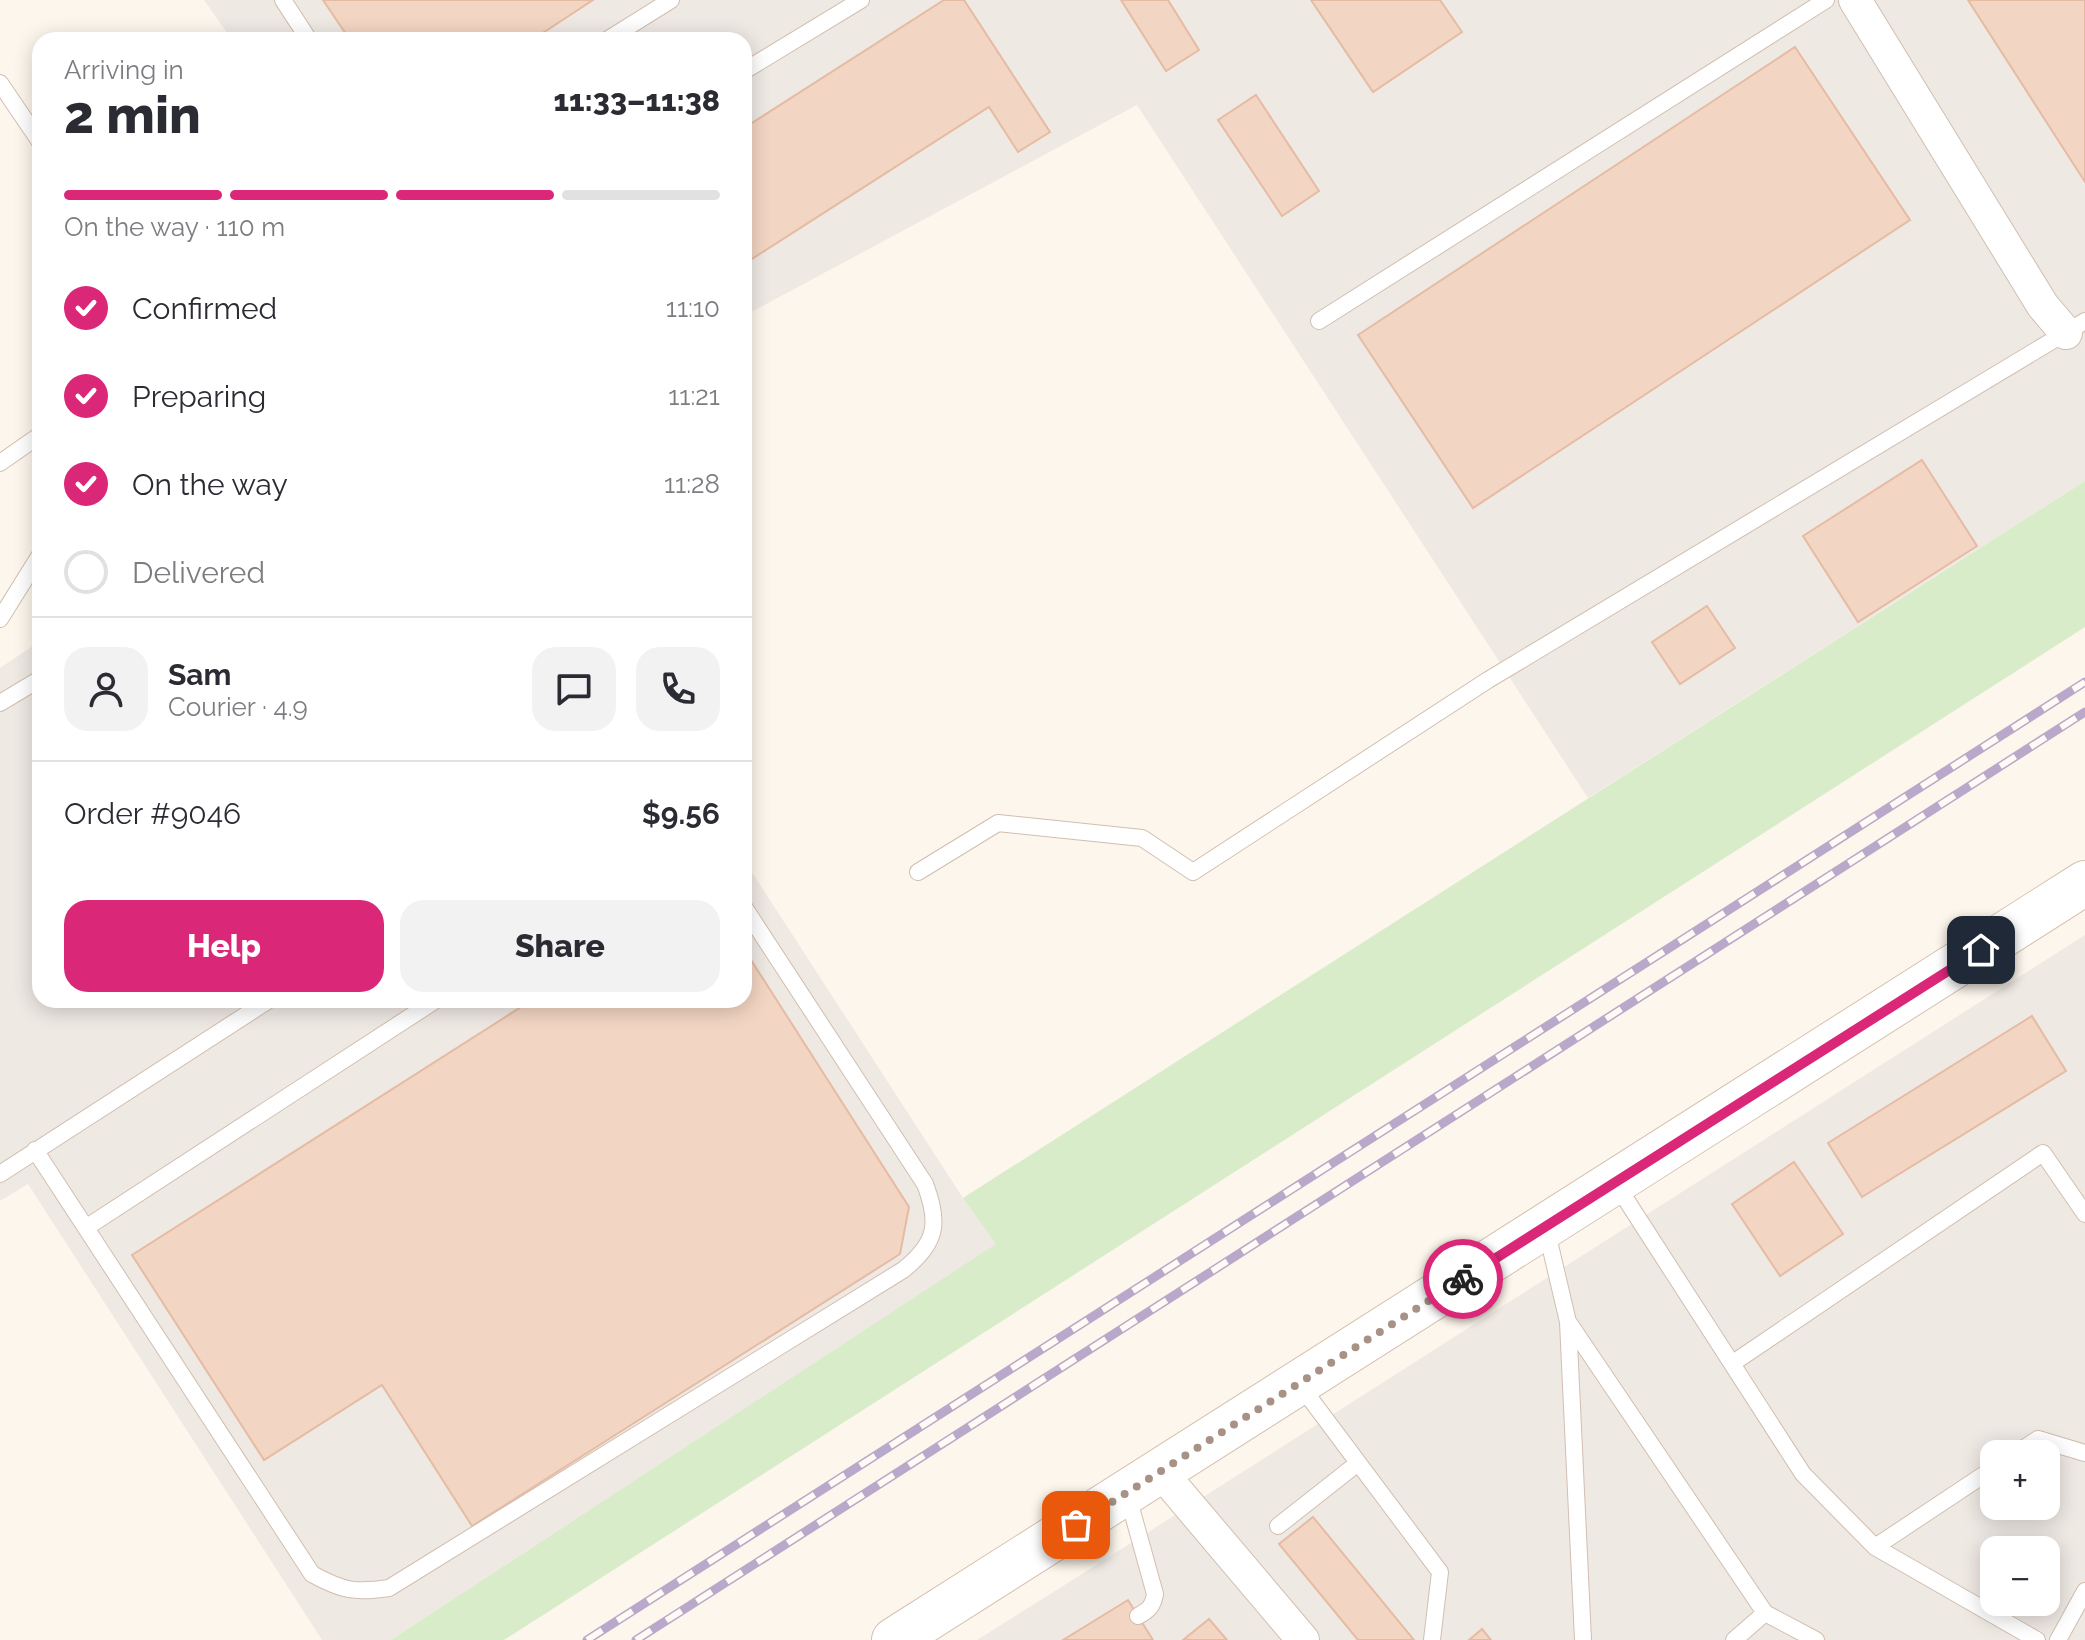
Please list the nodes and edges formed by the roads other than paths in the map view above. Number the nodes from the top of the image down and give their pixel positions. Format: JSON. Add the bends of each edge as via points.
{"nodes":[{"id":1,"x":283,"y":0,"type":"edge"},
{"id":2,"x":671,"y":0,"type":"edge"},
{"id":3,"x":861,"y":0,"type":"edge"},
{"id":4,"x":1826,"y":0,"type":"edge"},
{"id":5,"x":1855,"y":0,"type":"edge"},
{"id":6,"x":304,"y":32,"type":"edge"},
{"id":7,"x":620,"y":32,"type":"edge"},
{"id":8,"x":752,"y":66,"type":"edge"},
{"id":9,"x":0,"y":83,"type":"edge"},
{"id":10,"x":32,"y":130,"type":"edge"},
{"id":11,"x":1319,"y":321,"type":"dead end"},
{"id":12,"x":2076,"y":327,"type":"edge"},
{"id":13,"x":32,"y":441,"type":"edge"},
{"id":14,"x":0,"y":463,"type":"edge"},
{"id":15,"x":32,"y":568,"type":"edge"},
{"id":16,"x":0,"y":619,"type":"edge"},
{"id":17,"x":32,"y":684,"type":"edge"},
{"id":18,"x":0,"y":703,"type":"edge"},
{"id":19,"x":918,"y":872,"type":"dead end"},
{"id":20,"x":2085,"y":883,"type":"edge"},
{"id":21,"x":752,"y":919,"type":"edge"},
{"id":22,"x":257,"y":1008,"type":"edge"},
{"id":23,"x":424,"y":1008,"type":"edge"},
{"id":24,"x":35,"y":1150,"type":"junction"},
{"id":25,"x":0,"y":1174,"type":"edge"},
{"id":26,"x":1615,"y":1183,"type":"junction"},
{"id":27,"x":2085,"y":1214,"type":"edge"},
{"id":28,"x":87,"y":1227,"type":"junction"},
{"id":29,"x":1545,"y":1227,"type":"junction"},
{"id":30,"x":1568,"y":1322,"type":"junction"},
{"id":31,"x":1733,"y":1363,"type":"junction"},
{"id":32,"x":1298,"y":1383,"type":"junction"},
{"id":33,"x":2060,"y":1446,"type":"edge"},
{"id":34,"x":2085,"y":1453,"type":"edge"},
{"id":35,"x":1358,"y":1463,"type":"junction"},
{"id":36,"x":1980,"y":1477,"type":"edge"},
{"id":37,"x":1144,"y":1482,"type":"junction"},
{"id":38,"x":1278,"y":1526,"type":"dead end"},
{"id":39,"x":1875,"y":1547,"type":"junction"},
{"id":40,"x":2085,"y":1591,"type":"edge"},
{"id":41,"x":1765,"y":1613,"type":"junction"},
{"id":42,"x":1138,"y":1616,"type":"dead end"},
{"id":43,"x":897,"y":1639,"type":"edge"},
{"id":44,"x":1303,"y":1640,"type":"edge"},
{"id":45,"x":1432,"y":1640,"type":"edge"},
{"id":46,"x":1583,"y":1640,"type":"edge"},
{"id":47,"x":1734,"y":1640,"type":"edge"},
{"id":48,"x":1816,"y":1640,"type":"edge"},
{"id":49,"x":2037,"y":1640,"type":"edge"},
{"id":50,"x":2058,"y":1640,"type":"edge"}],
"edges":[{"from":1,"to":6,"type":"lane"},
{"from":2,"to":7,"type":"lane"},
{"from":3,"to":8,"type":"lane"},
{"from":4,"to":11,"type":"lane"},
{"from":5,"to":12,"type":"street","via":[[2043,306]]},
{"from":9,"to":10,"type":"lane"},
{"from":12,"to":19,"type":"lane","via":[[1488,680],[1193,872],[1142,838],[998,823]]},
{"from":13,"to":14,"type":"lane"},
{"from":15,"to":16,"type":"lane"},
{"from":17,"to":18,"type":"lane"},
{"from":20,"to":26,"type":"main road"},
{"from":21,"to":28,"type":"lane","via":[[925,1184],[936,1213],[931,1237],[920,1257],[903,1270],[389,1588],[340,1589],[312,1574]]},
{"from":22,"to":24,"type":"lane"},
{"from":23,"to":28,"type":"lane"},
{"from":24,"to":25,"type":"lane"},
{"from":24,"to":28,"type":"lane"},
{"from":26,"to":29,"type":"main road"},
{"from":26,"to":31,"type":"lane"},
{"from":27,"to":31,"type":"lane","via":[[2043,1153]]},
{"from":29,"to":30,"type":"lane"},
{"from":29,"to":32,"type":"main road"},
{"from":30,"to":41,"type":"lane"},
{"from":30,"to":46,"type":"lane"},
{"from":31,"to":39,"type":"lane","via":[[1803,1474]]},
{"from":32,"to":35,"type":"lane"},
{"from":32,"to":37,"type":"main road"},
{"from":33,"to":34,"type":"lane"},
{"from":35,"to":38,"type":"lane"},
{"from":35,"to":45,"type":"lane","via":[[1440,1572]]},
{"from":36,"to":39,"type":"lane"},
{"from":37,"to":42,"type":"lane","via":[[1155,1594],[1154,1603]]},
{"from":37,"to":43,"type":"main road"},
{"from":37,"to":44,"type":"street"},
{"from":39,"to":49,"type":"lane"},
{"from":40,"to":50,"type":"lane"},
{"from":41,"to":47,"type":"lane"},
{"from":41,"to":48,"type":"lane"}]}
